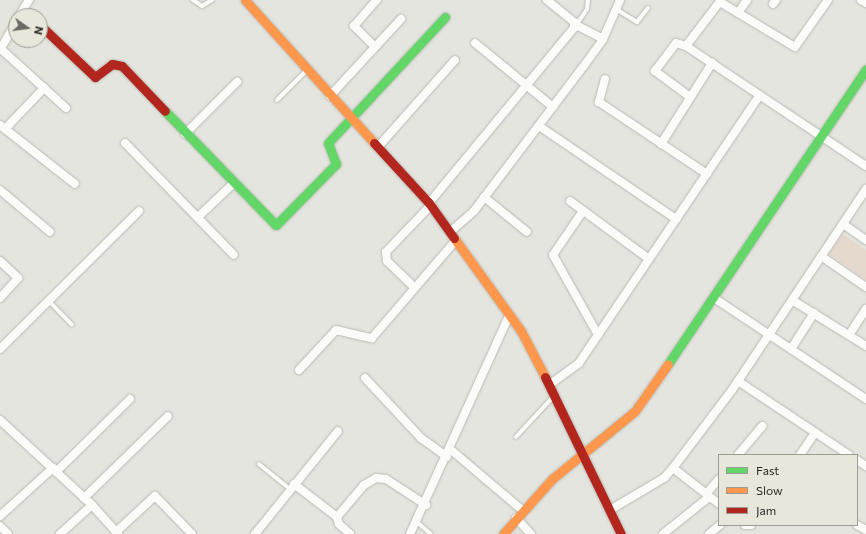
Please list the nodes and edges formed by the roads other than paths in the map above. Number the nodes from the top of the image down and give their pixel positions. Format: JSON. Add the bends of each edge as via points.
{"nodes":[{"id":1,"x":193,"y":0,"type":"edge"},
{"id":2,"x":212,"y":0,"type":"edge"},
{"id":3,"x":245,"y":0,"type":"edge"},
{"id":4,"x":377,"y":0,"type":"edge"},
{"id":5,"x":547,"y":0,"type":"edge"},
{"id":6,"x":588,"y":0,"type":"edge"},
{"id":7,"x":620,"y":0,"type":"edge"},
{"id":8,"x":747,"y":0,"type":"edge"},
{"id":9,"x":828,"y":0,"type":"edge"},
{"id":10,"x":861,"y":0,"type":"edge"},
{"id":11,"x":721,"y":1,"type":"edge"},
{"id":12,"x":866,"y":4,"type":"edge"},
{"id":13,"x":648,"y":8,"type":"dead end"},
{"id":14,"x":616,"y":9,"type":"junction"},
{"id":15,"x":738,"y":14,"type":"junction"},
{"id":16,"x":445,"y":17,"type":"dead end"},
{"id":17,"x":401,"y":19,"type":"dead end"},
{"id":18,"x":576,"y":25,"type":"junction"},
{"id":19,"x":48,"y":33,"type":"edge"},
{"id":20,"x":8,"y":36,"type":"edge"},
{"id":21,"x":603,"y":39,"type":"junction"},
{"id":22,"x":475,"y":43,"type":"dead end"},
{"id":23,"x":686,"y":46,"type":"junction"},
{"id":24,"x":375,"y":47,"type":"junction"},
{"id":25,"x":0,"y":49,"type":"edge"},
{"id":26,"x":455,"y":60,"type":"dead end"},
{"id":27,"x":712,"y":63,"type":"junction"},
{"id":28,"x":306,"y":70,"type":"junction"},
{"id":29,"x":866,"y":70,"type":"edge"},
{"id":30,"x":605,"y":79,"type":"dead end"},
{"id":31,"x":237,"y":82,"type":"dead end"},
{"id":32,"x":527,"y":85,"type":"junction"},
{"id":33,"x":44,"y":88,"type":"junction"},
{"id":34,"x":760,"y":95,"type":"junction"},
{"id":35,"x":330,"y":96,"type":"junction"},
{"id":36,"x":690,"y":97,"type":"junction"},
{"id":37,"x":277,"y":100,"type":"dead end"},
{"id":38,"x":553,"y":107,"type":"junction"},
{"id":39,"x":66,"y":108,"type":"dead end"},
{"id":40,"x":351,"y":119,"type":"junction"},
{"id":41,"x":539,"y":126,"type":"junction"},
{"id":42,"x":3,"y":127,"type":"edge"},
{"id":43,"x":185,"y":134,"type":"junction"},
{"id":44,"x":821,"y":135,"type":"junction"},
{"id":45,"x":125,"y":143,"type":"dead end"},
{"id":46,"x":661,"y":144,"type":"junction"},
{"id":47,"x":378,"y":147,"type":"junction"},
{"id":48,"x":866,"y":166,"type":"edge"},
{"id":49,"x":707,"y":174,"type":"junction"},
{"id":50,"x":234,"y":183,"type":"junction"},
{"id":51,"x":74,"y":184,"type":"dead end"},
{"id":52,"x":0,"y":190,"type":"edge"},
{"id":53,"x":866,"y":191,"type":"edge"},
{"id":54,"x":484,"y":197,"type":"junction"},
{"id":55,"x":570,"y":201,"type":"dead end"},
{"id":56,"x":430,"y":204,"type":"junction"},
{"id":57,"x":139,"y":211,"type":"dead end"},
{"id":58,"x":584,"y":211,"type":"junction"},
{"id":59,"x":198,"y":218,"type":"junction"},
{"id":60,"x":676,"y":219,"type":"junction"},
{"id":61,"x":843,"y":224,"type":"junction"},
{"id":62,"x":50,"y":232,"type":"dead end"},
{"id":63,"x":450,"y":232,"type":"junction"},
{"id":64,"x":527,"y":232,"type":"dead end"},
{"id":65,"x":456,"y":240,"type":"junction"},
{"id":66,"x":866,"y":240,"type":"edge"},
{"id":67,"x":234,"y":256,"type":"dead end"},
{"id":68,"x":821,"y":256,"type":"junction"},
{"id":69,"x":649,"y":259,"type":"junction"},
{"id":70,"x":0,"y":261,"type":"edge"},
{"id":71,"x":414,"y":287,"type":"junction"},
{"id":72,"x":866,"y":287,"type":"edge"},
{"id":73,"x":0,"y":298,"type":"edge"},
{"id":74,"x":714,"y":298,"type":"junction"},
{"id":75,"x":48,"y":300,"type":"junction"},
{"id":76,"x":792,"y":300,"type":"junction"},
{"id":77,"x":866,"y":309,"type":"edge"},
{"id":78,"x":814,"y":313,"type":"junction"},
{"id":79,"x":509,"y":316,"type":"junction"},
{"id":80,"x":72,"y":325,"type":"dead end"},
{"id":81,"x":769,"y":334,"type":"junction"},
{"id":82,"x":598,"y":335,"type":"junction"},
{"id":83,"x":849,"y":335,"type":"junction"},
{"id":84,"x":866,"y":346,"type":"edge"},
{"id":85,"x":0,"y":349,"type":"edge"},
{"id":86,"x":791,"y":349,"type":"junction"},
{"id":87,"x":299,"y":370,"type":"dead end"},
{"id":88,"x":365,"y":378,"type":"dead end"},
{"id":89,"x":738,"y":381,"type":"junction"},
{"id":90,"x":549,"y":385,"type":"junction"},
{"id":91,"x":555,"y":396,"type":"junction"},
{"id":92,"x":866,"y":399,"type":"edge"},
{"id":93,"x":130,"y":400,"type":"dead end"},
{"id":94,"x":168,"y":416,"type":"dead end"},
{"id":95,"x":0,"y":420,"type":"edge"},
{"id":96,"x":762,"y":426,"type":"dead end"},
{"id":97,"x":338,"y":431,"type":"dead end"},
{"id":98,"x":815,"y":433,"type":"junction"},
{"id":99,"x":516,"y":437,"type":"dead end"},
{"id":100,"x":583,"y":451,"type":"junction"},
{"id":101,"x":449,"y":453,"type":"junction"},
{"id":102,"x":739,"y":454,"type":"edge"},
{"id":103,"x":801,"y":454,"type":"edge"},
{"id":104,"x":847,"y":454,"type":"edge"},
{"id":105,"x":260,"y":464,"type":"dead end"},
{"id":106,"x":673,"y":468,"type":"junction"},
{"id":107,"x":55,"y":470,"type":"junction"},
{"id":108,"x":718,"y":481,"type":"edge"},
{"id":109,"x":292,"y":486,"type":"junction"},
{"id":110,"x":708,"y":496,"type":"junction"},
{"id":111,"x":84,"y":498,"type":"junction"},
{"id":112,"x":718,"y":503,"type":"edge"},
{"id":113,"x":92,"y":505,"type":"junction"},
{"id":114,"x":426,"y":505,"type":"junction"},
{"id":115,"x":522,"y":510,"type":"junction"},
{"id":116,"x":610,"y":510,"type":"junction"},
{"id":117,"x":0,"y":516,"type":"edge"},
{"id":118,"x":337,"y":517,"type":"junction"},
{"id":119,"x":516,"y":518,"type":"junction"},
{"id":120,"x":417,"y":522,"type":"junction"},
{"id":121,"x":0,"y":526,"type":"edge"},
{"id":122,"x":719,"y":526,"type":"edge"},
{"id":123,"x":117,"y":533,"type":"edge"},
{"id":124,"x":8,"y":534,"type":"edge"},
{"id":125,"x":60,"y":534,"type":"edge"},
{"id":126,"x":192,"y":534,"type":"edge"},
{"id":127,"x":255,"y":534,"type":"edge"},
{"id":128,"x":350,"y":534,"type":"edge"},
{"id":129,"x":410,"y":534,"type":"edge"},
{"id":130,"x":431,"y":534,"type":"edge"},
{"id":131,"x":502,"y":534,"type":"edge"},
{"id":132,"x":531,"y":534,"type":"edge"},
{"id":133,"x":621,"y":534,"type":"edge"},
{"id":134,"x":664,"y":534,"type":"edge"},
{"id":135,"x":709,"y":534,"type":"edge"}],
"edges":[{"from":1,"to":2,"type":"lane","via":[[202,6]]},
{"from":3,"to":28,"type":"street"},
{"from":4,"to":24,"type":"street","via":[[354,26]]},
{"from":5,"to":18,"type":"street"},
{"from":6,"to":18,"type":"lane","via":[[587,9]]},
{"from":7,"to":14,"type":"street"},
{"from":8,"to":15,"type":"street"},
{"from":9,"to":15,"type":"street","via":[[795,47]]},
{"from":10,"to":12,"type":"street"},
{"from":11,"to":15,"type":"street"},
{"from":11,"to":23,"type":"street"},
{"from":13,"to":14,"type":"lane","via":[[637,22]]},
{"from":14,"to":21,"type":"street"},
{"from":16,"to":40,"type":"street"},
{"from":17,"to":24,"type":"street"},
{"from":18,"to":21,"type":"street"},
{"from":18,"to":32,"type":"street"},
{"from":19,"to":43,"type":"street","via":[[95,77],[112,64],[119,64]]},
{"from":20,"to":25,"type":"street"},
{"from":21,"to":38,"type":"street"},
{"from":22,"to":32,"type":"street"},
{"from":23,"to":27,"type":"street"},
{"from":23,"to":36,"type":"street","via":[[676,43],[655,73]]},
{"from":24,"to":35,"type":"street"},
{"from":25,"to":33,"type":"street"},
{"from":26,"to":47,"type":"street"},
{"from":27,"to":34,"type":"street"},
{"from":27,"to":36,"type":"street"},
{"from":28,"to":35,"type":"street"},
{"from":28,"to":37,"type":"lane"},
{"from":29,"to":44,"type":"street"},
{"from":30,"to":46,"type":"street","via":[[599,102]]},
{"from":31,"to":43,"type":"street"},
{"from":32,"to":38,"type":"street"},
{"from":32,"to":56,"type":"street"},
{"from":33,"to":39,"type":"street"},
{"from":33,"to":42,"type":"street"},
{"from":34,"to":44,"type":"street"},
{"from":34,"to":49,"type":"street"},
{"from":35,"to":40,"type":"street"},
{"from":36,"to":46,"type":"street"},
{"from":38,"to":41,"type":"street"},
{"from":40,"to":47,"type":"street"},
{"from":40,"to":50,"type":"street","via":[[328,143],[336,164],[278,225]]},
{"from":41,"to":54,"type":"street"},
{"from":41,"to":60,"type":"street"},
{"from":42,"to":51,"type":"street"},
{"from":43,"to":50,"type":"street"},
{"from":44,"to":48,"type":"street"},
{"from":44,"to":74,"type":"street"},
{"from":45,"to":59,"type":"street"},
{"from":46,"to":49,"type":"street"},
{"from":47,"to":56,"type":"street"},
{"from":49,"to":60,"type":"street"},
{"from":50,"to":59,"type":"street"},
{"from":52,"to":62,"type":"street"},
{"from":53,"to":61,"type":"street"},
{"from":54,"to":63,"type":"street"},
{"from":54,"to":64,"type":"street"},
{"from":55,"to":58,"type":"street"},
{"from":56,"to":63,"type":"street"},
{"from":56,"to":71,"type":"street","via":[[386,252],[387,261]]},
{"from":57,"to":75,"type":"street"},
{"from":58,"to":69,"type":"street"},
{"from":58,"to":82,"type":"street","via":[[553,256]]},
{"from":59,"to":67,"type":"street"},
{"from":60,"to":69,"type":"street"},
{"from":61,"to":66,"type":"street"},
{"from":61,"to":68,"type":"street"},
{"from":63,"to":65,"type":"street"},
{"from":65,"to":71,"type":"street"},
{"from":65,"to":79,"type":"street"},
{"from":68,"to":72,"type":"street"},
{"from":68,"to":76,"type":"street"},
{"from":69,"to":82,"type":"street"},
{"from":70,"to":73,"type":"street","via":[[18,278]]},
{"from":71,"to":87,"type":"street","via":[[372,338],[336,330]]},
{"from":74,"to":81,"type":"street"},
{"from":74,"to":100,"type":"street","via":[[627,419]]},
{"from":75,"to":80,"type":"lane"},
{"from":75,"to":85,"type":"street"},
{"from":76,"to":78,"type":"street"},
{"from":76,"to":81,"type":"street"},
{"from":77,"to":83,"type":"street"},
{"from":78,"to":83,"type":"street"},
{"from":78,"to":86,"type":"street"},
{"from":79,"to":90,"type":"street","via":[[521,331]]},
{"from":79,"to":101,"type":"street"},
{"from":81,"to":86,"type":"street"},
{"from":81,"to":89,"type":"street"},
{"from":82,"to":90,"type":"street","via":[[579,363]]},
{"from":83,"to":84,"type":"street"},
{"from":86,"to":92,"type":"street"},
{"from":88,"to":101,"type":"street","via":[[421,438]]},
{"from":89,"to":98,"type":"street"},
{"from":89,"to":106,"type":"street"},
{"from":90,"to":91,"type":"street"},
{"from":91,"to":99,"type":"lane"},
{"from":91,"to":100,"type":"street"},
{"from":93,"to":107,"type":"street"},
{"from":94,"to":111,"type":"street"},
{"from":95,"to":107,"type":"street"},
{"from":96,"to":102,"type":"street"},
{"from":97,"to":109,"type":"street"},
{"from":98,"to":103,"type":"street"},
{"from":98,"to":104,"type":"street"},
{"from":100,"to":115,"type":"street"},
{"from":100,"to":116,"type":"street"},
{"from":101,"to":114,"type":"street"},
{"from":101,"to":115,"type":"street"},
{"from":105,"to":109,"type":"lane"},
{"from":106,"to":110,"type":"street"},
{"from":106,"to":116,"type":"street","via":[[664,478]]},
{"from":107,"to":111,"type":"street"},
{"from":107,"to":117,"type":"street"},
{"from":108,"to":110,"type":"street"},
{"from":109,"to":118,"type":"street"},
{"from":109,"to":127,"type":"street"},
{"from":110,"to":112,"type":"street"},
{"from":110,"to":134,"type":"street"},
{"from":111,"to":113,"type":"street"},
{"from":113,"to":123,"type":"street"},
{"from":113,"to":125,"type":"street"},
{"from":114,"to":118,"type":"street","via":[[386,479],[376,478],[364,485]]},
{"from":114,"to":120,"type":"street"},
{"from":115,"to":119,"type":"street"},
{"from":116,"to":133,"type":"street"},
{"from":118,"to":128,"type":"street","via":[[339,524]]},
{"from":119,"to":131,"type":"street"},
{"from":119,"to":132,"type":"street"},
{"from":120,"to":129,"type":"street"},
{"from":120,"to":130,"type":"lane"},
{"from":121,"to":124,"type":"street"},
{"from":122,"to":135,"type":"street"},
{"from":123,"to":126,"type":"street","via":[[154,496]]}]}
